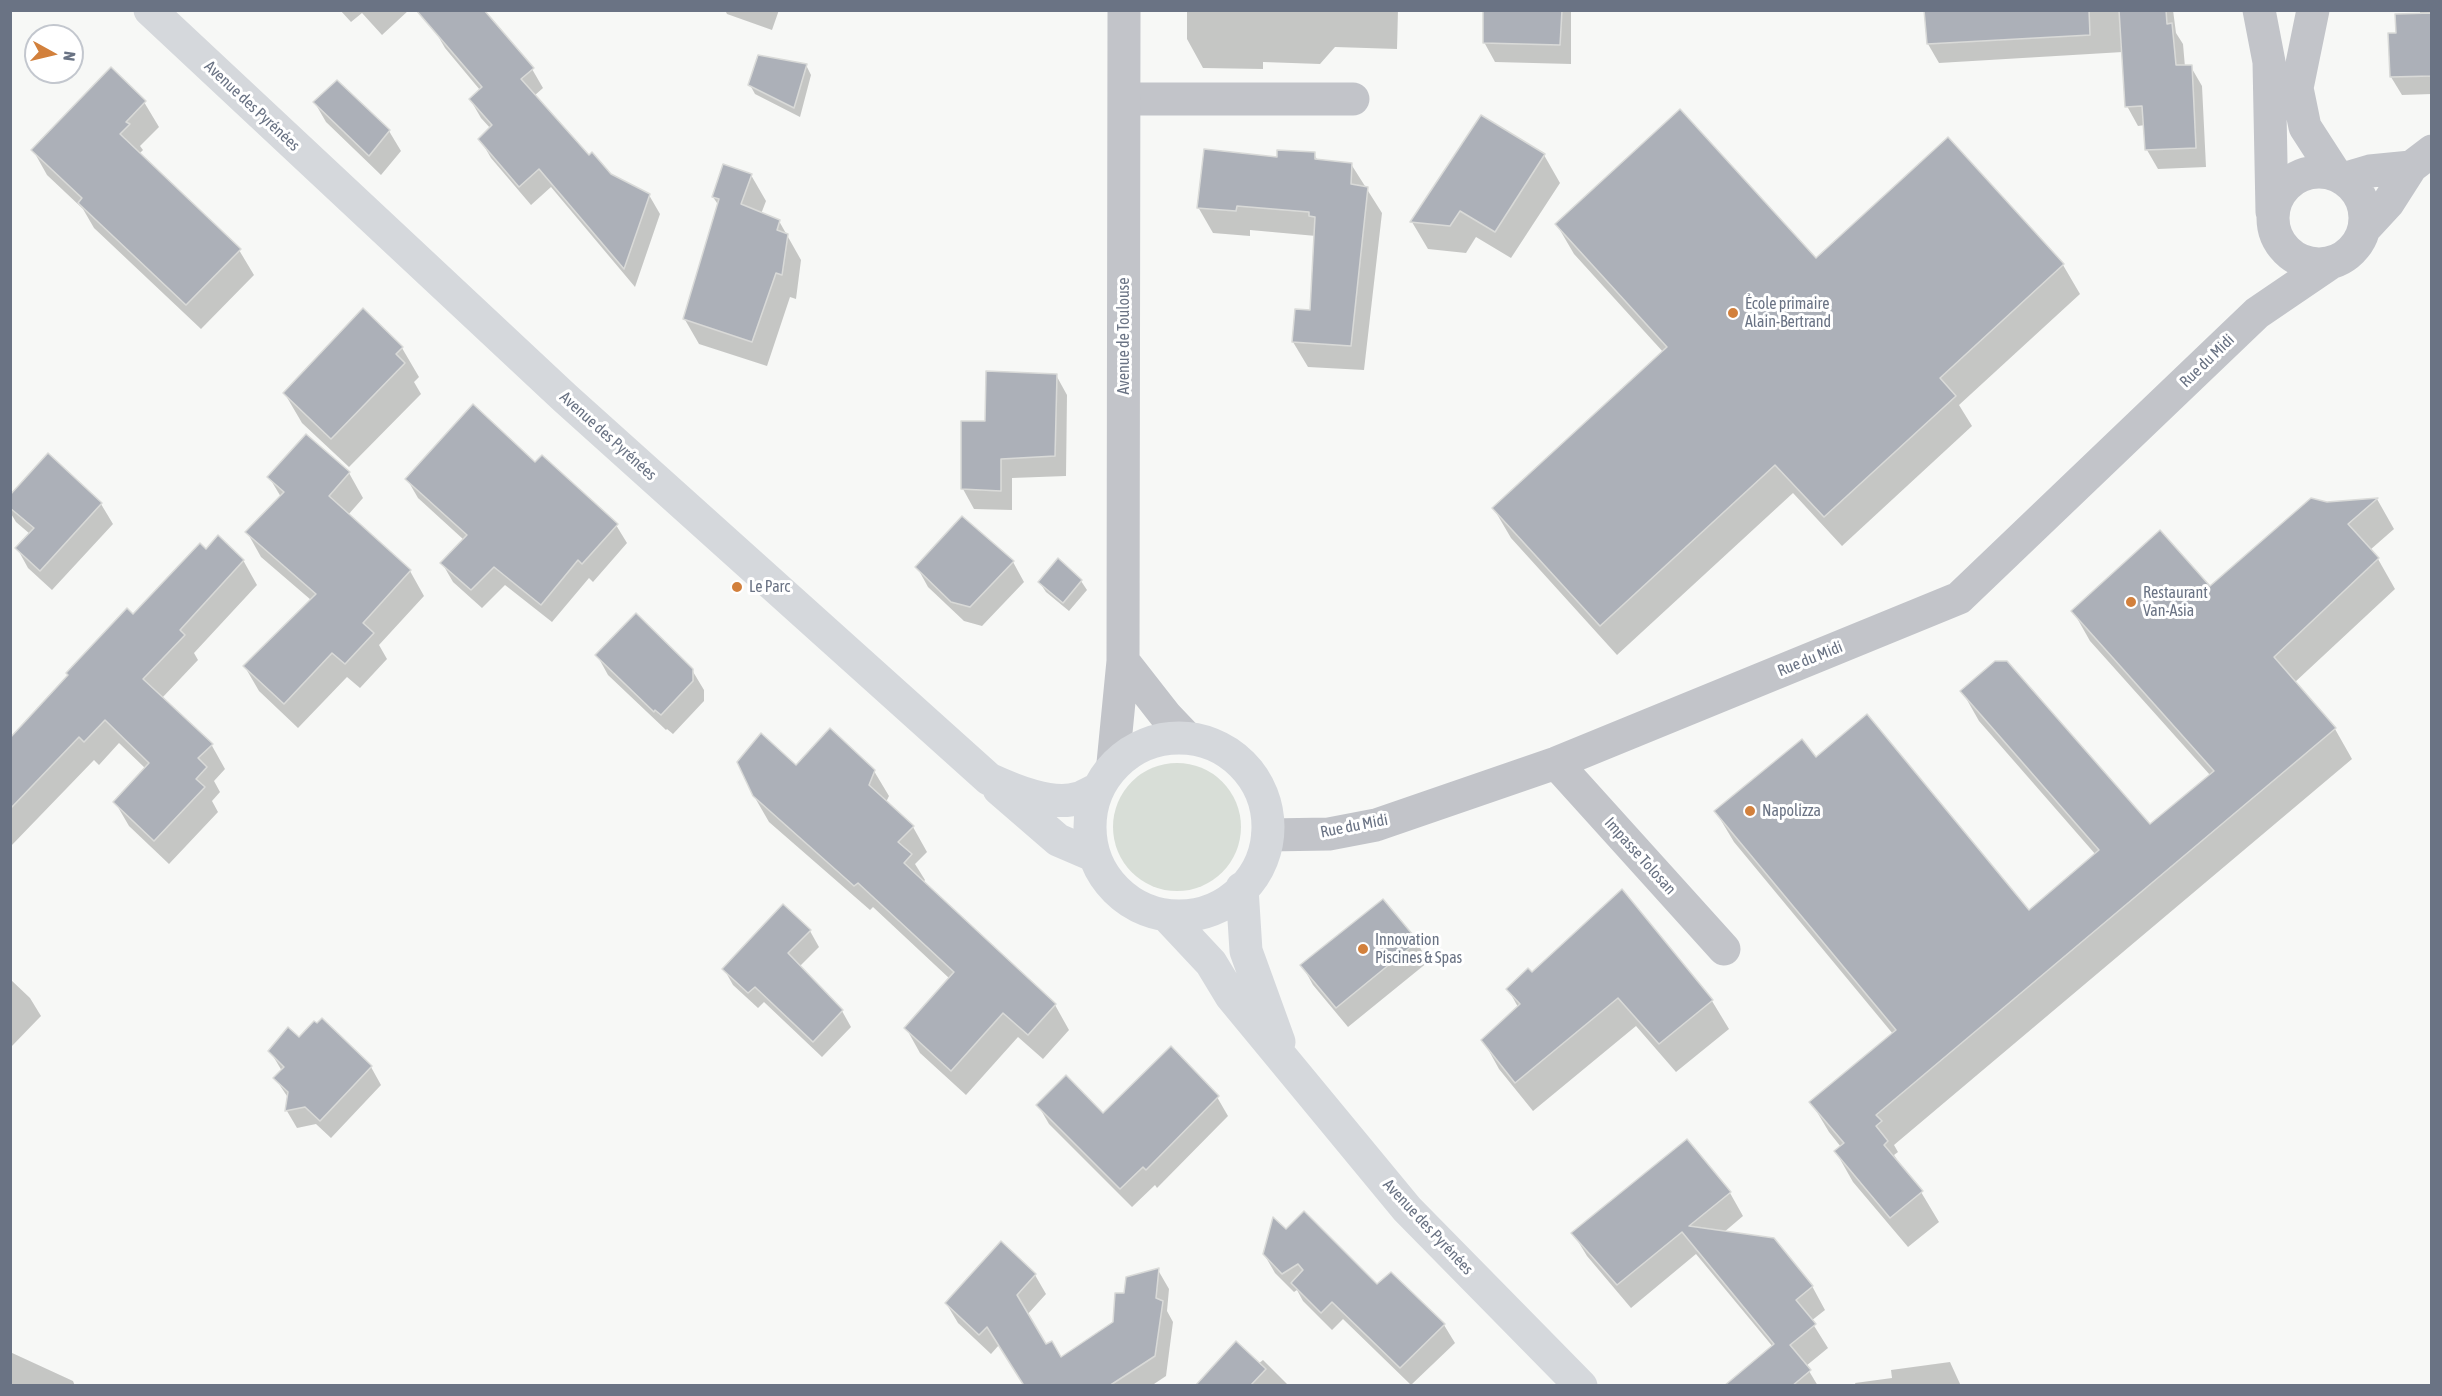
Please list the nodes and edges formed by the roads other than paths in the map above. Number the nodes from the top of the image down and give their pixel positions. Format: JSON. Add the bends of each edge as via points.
{"nodes":[{"id":1,"x":150,"y":10,"type":"edge"},
{"id":2,"x":1124,"y":10,"type":"edge"},
{"id":3,"x":2259,"y":10,"type":"edge"},
{"id":4,"x":2313,"y":10,"type":"edge"},
{"id":5,"x":1125,"y":99,"type":"junction"},
{"id":6,"x":1353,"y":99,"type":"dead end"},
{"id":7,"x":2421,"y":159,"type":"edge"},
{"id":8,"x":2340,"y":177,"type":"junction"},
{"id":9,"x":2276,"y":228,"type":"junction"},
{"id":10,"x":2364,"y":230,"type":"junction"},
{"id":11,"x":2330,"y":264,"type":"junction"},
{"id":12,"x":2257,"y":313,"type":"junction"},
{"id":13,"x":1123,"y":661,"type":"junction"},
{"id":14,"x":1186,"y":737,"type":"junction"},
{"id":15,"x":1556,"y":763,"type":"junction"},
{"id":16,"x":1105,"y":777,"type":"junction"},
{"id":17,"x":989,"y":779,"type":"junction"},
{"id":18,"x":1268,"y":835,"type":"junction"},
{"id":19,"x":1092,"y":855,"type":"junction"},
{"id":20,"x":1242,"y":888,"type":"junction"},
{"id":21,"x":1167,"y":916,"type":"junction"},
{"id":22,"x":1724,"y":949,"type":"dead end"},
{"id":23,"x":1284,"y":1058,"type":"junction"},
{"id":24,"x":1581,"y":1386,"type":"edge"}],
"edges":[{"from":1,"to":17,"type":"main road","name":"Avenue des Pyrénées","via":[[565,398]]},
{"from":2,"to":5,"type":"street","name":"Avenue de Toulouse"},
{"from":3,"to":9,"type":"street","via":[[2269,62]]},
{"from":4,"to":8,"type":"street","via":[[2297,88],[2305,127]]},
{"from":5,"to":6,"type":"street"},
{"from":5,"to":13,"type":"street","name":"Avenue de Toulouse"},
{"from":7,"to":8,"type":"street","name":"Rue du Midi"},
{"from":7,"to":10,"type":"street","name":"Rue du Midi"},
{"from":8,"to":9,"type":"street","name":"Rue du Midi","via":[[2312,172],[2290,181],[2275,201]]},
{"from":8,"to":10,"type":"street","via":[[2352,186],[2364,207]]},
{"from":9,"to":11,"type":"street","via":[[2286,252],[2307,263]]},
{"from":9,"to":12,"type":"street","name":"Rue du Midi"},
{"from":10,"to":11,"type":"street","name":"Rue du Midi","via":[[2348,255]]},
{"from":11,"to":12,"type":"street","name":"Rue du Midi"},
{"from":12,"to":15,"type":"street","name":"Rue du Midi","via":[[1959,598]]},
{"from":13,"to":14,"type":"street"},
{"from":13,"to":16,"type":"street","name":"Avenue de Toulouse"},
{"from":14,"to":16,"type":"main road","via":[[1148,741]]},
{"from":14,"to":18,"type":"main road","via":[[1216,744],[1242,762],[1266,804]]},
{"from":15,"to":18,"type":"street","name":"Rue du Midi","via":[[1376,825],[1329,834]]},
{"from":15,"to":22,"type":"street","name":"Impasse Tolosan"},
{"from":16,"to":17,"type":"main road","name":"Avenue des Pyrénées","via":[[1078,799],[1022,794]]},
{"from":16,"to":19,"type":"main road","via":[[1090,809]]},
{"from":17,"to":19,"type":"main road","via":[[1058,840]]},
{"from":18,"to":20,"type":"main road","via":[[1265,854],[1250,882]]},
{"from":19,"to":21,"type":"main road","via":[[1107,882],[1124,898],[1151,913]]},
{"from":20,"to":21,"type":"main road","via":[[1223,905],[1198,915]]},
{"from":20,"to":23,"type":"main road","via":[[1246,951]]},
{"from":21,"to":23,"type":"main road","name":"Avenue des Pyrénées","via":[[1211,963],[1231,996]]},
{"from":23,"to":24,"type":"main road","name":"Avenue des Pyrénées","via":[[1407,1209]]}]}
